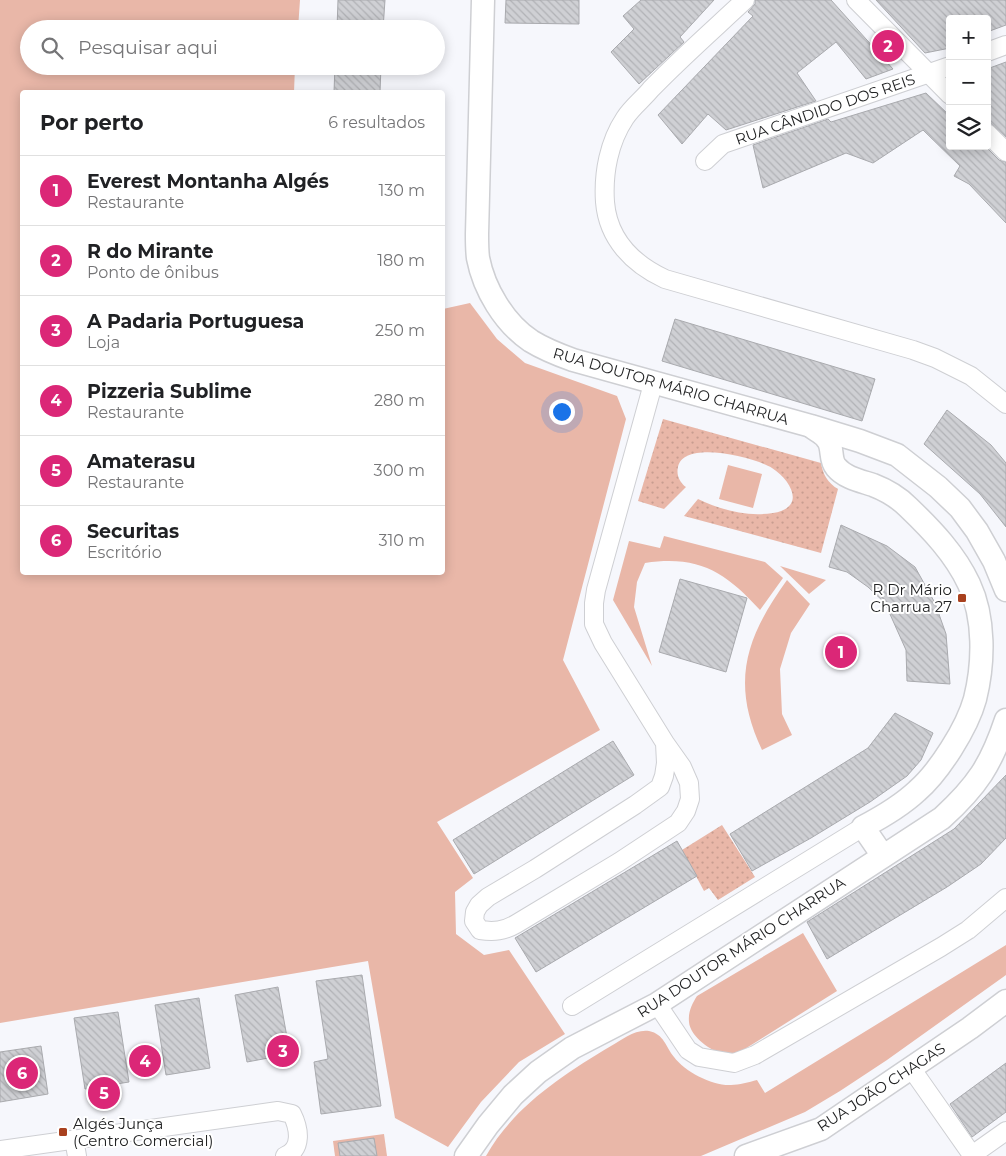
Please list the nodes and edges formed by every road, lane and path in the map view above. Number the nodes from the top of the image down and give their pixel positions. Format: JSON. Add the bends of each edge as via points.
{"nodes":[{"id":1,"x":483,"y":0,"type":"edge"},
{"id":2,"x":746,"y":0,"type":"edge"},
{"id":3,"x":856,"y":0,"type":"edge"},
{"id":4,"x":1006,"y":45,"type":"edge"},
{"id":5,"x":991,"y":51,"type":"edge"},
{"id":6,"x":946,"y":67,"type":"edge"},
{"id":7,"x":928,"y":74,"type":"junction"},
{"id":8,"x":946,"y":91,"type":"edge"},
{"id":9,"x":991,"y":137,"type":"edge"},
{"id":10,"x":1006,"y":152,"type":"edge"},
{"id":11,"x":705,"y":161,"type":"dead end"},
{"id":12,"x":653,"y":384,"type":"junction"},
{"id":13,"x":1006,"y":404,"type":"edge"},
{"id":14,"x":811,"y":426,"type":"junction"},
{"id":15,"x":860,"y":441,"type":"junction"},
{"id":16,"x":836,"y":468,"type":"junction"},
{"id":17,"x":1006,"y":590,"type":"edge"},
{"id":18,"x":1006,"y":720,"type":"edge"},
{"id":19,"x":665,"y":743,"type":"junction"},
{"id":20,"x":890,"y":812,"type":"junction"},
{"id":21,"x":863,"y":827,"type":"junction"},
{"id":22,"x":910,"y":839,"type":"junction"},
{"id":23,"x":883,"y":856,"type":"junction"},
{"id":24,"x":1006,"y":898,"type":"edge"},
{"id":25,"x":1006,"y":1001,"type":"edge"},
{"id":26,"x":657,"y":1004,"type":"junction"},
{"id":27,"x":572,"y":1006,"type":"dead end"},
{"id":28,"x":911,"y":1068,"type":"junction"},
{"id":29,"x":1006,"y":1131,"type":"edge"},
{"id":30,"x":76,"y":1148,"type":"edge"},
{"id":31,"x":0,"y":1150,"type":"edge"},
{"id":32,"x":285,"y":1156,"type":"edge"},
{"id":33,"x":466,"y":1156,"type":"edge"},
{"id":34,"x":746,"y":1156,"type":"edge"},
{"id":35,"x":972,"y":1156,"type":"edge"}],
"edges":[{"from":1,"to":12,"type":"street","name":"RUA DOUTOR MÁRIO CHARRUA","via":[[477,234],[482,274],[503,314],[529,340],[573,360]]},
{"from":2,"to":13,"type":"street","via":[[668,71],[619,129],[608,157],[605,186],[606,212],[619,244],[640,266],[665,279],[920,352],[972,376]]},
{"from":3,"to":7,"type":"street"},
{"from":4,"to":5,"type":"street"},
{"from":6,"to":7,"type":"street","name":"RUA CÂNDIDO DOS REIS"},
{"from":7,"to":8,"type":"street"},
{"from":7,"to":11,"type":"street","name":"RUA CÂNDIDO DOS REIS","via":[[723,144]]},
{"from":9,"to":10,"type":"street"},
{"from":12,"to":14,"type":"street","name":"RUA DOUTOR MÁRIO CHARRUA"},
{"from":12,"to":19,"type":"street","via":[[596,590],[593,614],[603,643]]},
{"from":14,"to":15,"type":"street","name":"RUA DOUTOR MÁRIO CHARRUA"},
{"from":14,"to":16,"type":"street","name":"RUA DOUTOR MÁRIO CHARRUA","via":[[827,439]]},
{"from":15,"to":16,"type":"street","via":[[845,449]]},
{"from":15,"to":17,"type":"street","name":"RUA DOUTOR MÁRIO CHARRUA","via":[[897,455],[938,486],[960,508],[977,531]]},
{"from":16,"to":20,"type":"street","via":[[892,494],[907,505],[945,546],[969,585],[978,616],[981,644],[979,674],[974,701],[963,726],[948,753],[917,791]]},
{"from":18,"to":22,"type":"street","name":"RUA DOUTOR MÁRIO CHARRUA","via":[[983,774],[964,798],[942,818]]},
{"from":19,"to":19,"type":"street","via":[[666,763],[660,787],[488,897],[475,912],[476,927],[496,932],[506,930],[678,823],[690,799],[689,783]]},
{"from":20,"to":21,"type":"street"},
{"from":20,"to":22,"type":"street"},
{"from":21,"to":23,"type":"street"},
{"from":21,"to":27,"type":"street"},
{"from":22,"to":23,"type":"street","name":"RUA DOUTOR MÁRIO CHARRUA"},
{"from":23,"to":26,"type":"street","name":"RUA DOUTOR MÁRIO CHARRUA"},
{"from":24,"to":26,"type":"street","via":[[968,930],[941,947],[755,1055],[734,1063],[699,1057],[688,1050]]},
{"from":25,"to":28,"type":"street","name":"RUA JOÃO CHAGAS"},
{"from":26,"to":33,"type":"street","name":"RUA DOUTOR MÁRIO CHARRUA","via":[[572,1048],[538,1072],[506,1102]]},
{"from":28,"to":34,"type":"street","name":"RUA JOÃO CHAGAS","via":[[821,1129]]},
{"from":28,"to":35,"type":"street"},
{"from":29,"to":35,"type":"street"},
{"from":30,"to":31,"type":"street"},
{"from":30,"to":32,"type":"street","via":[[278,1111],[292,1114],[299,1132],[292,1152]]}]}
